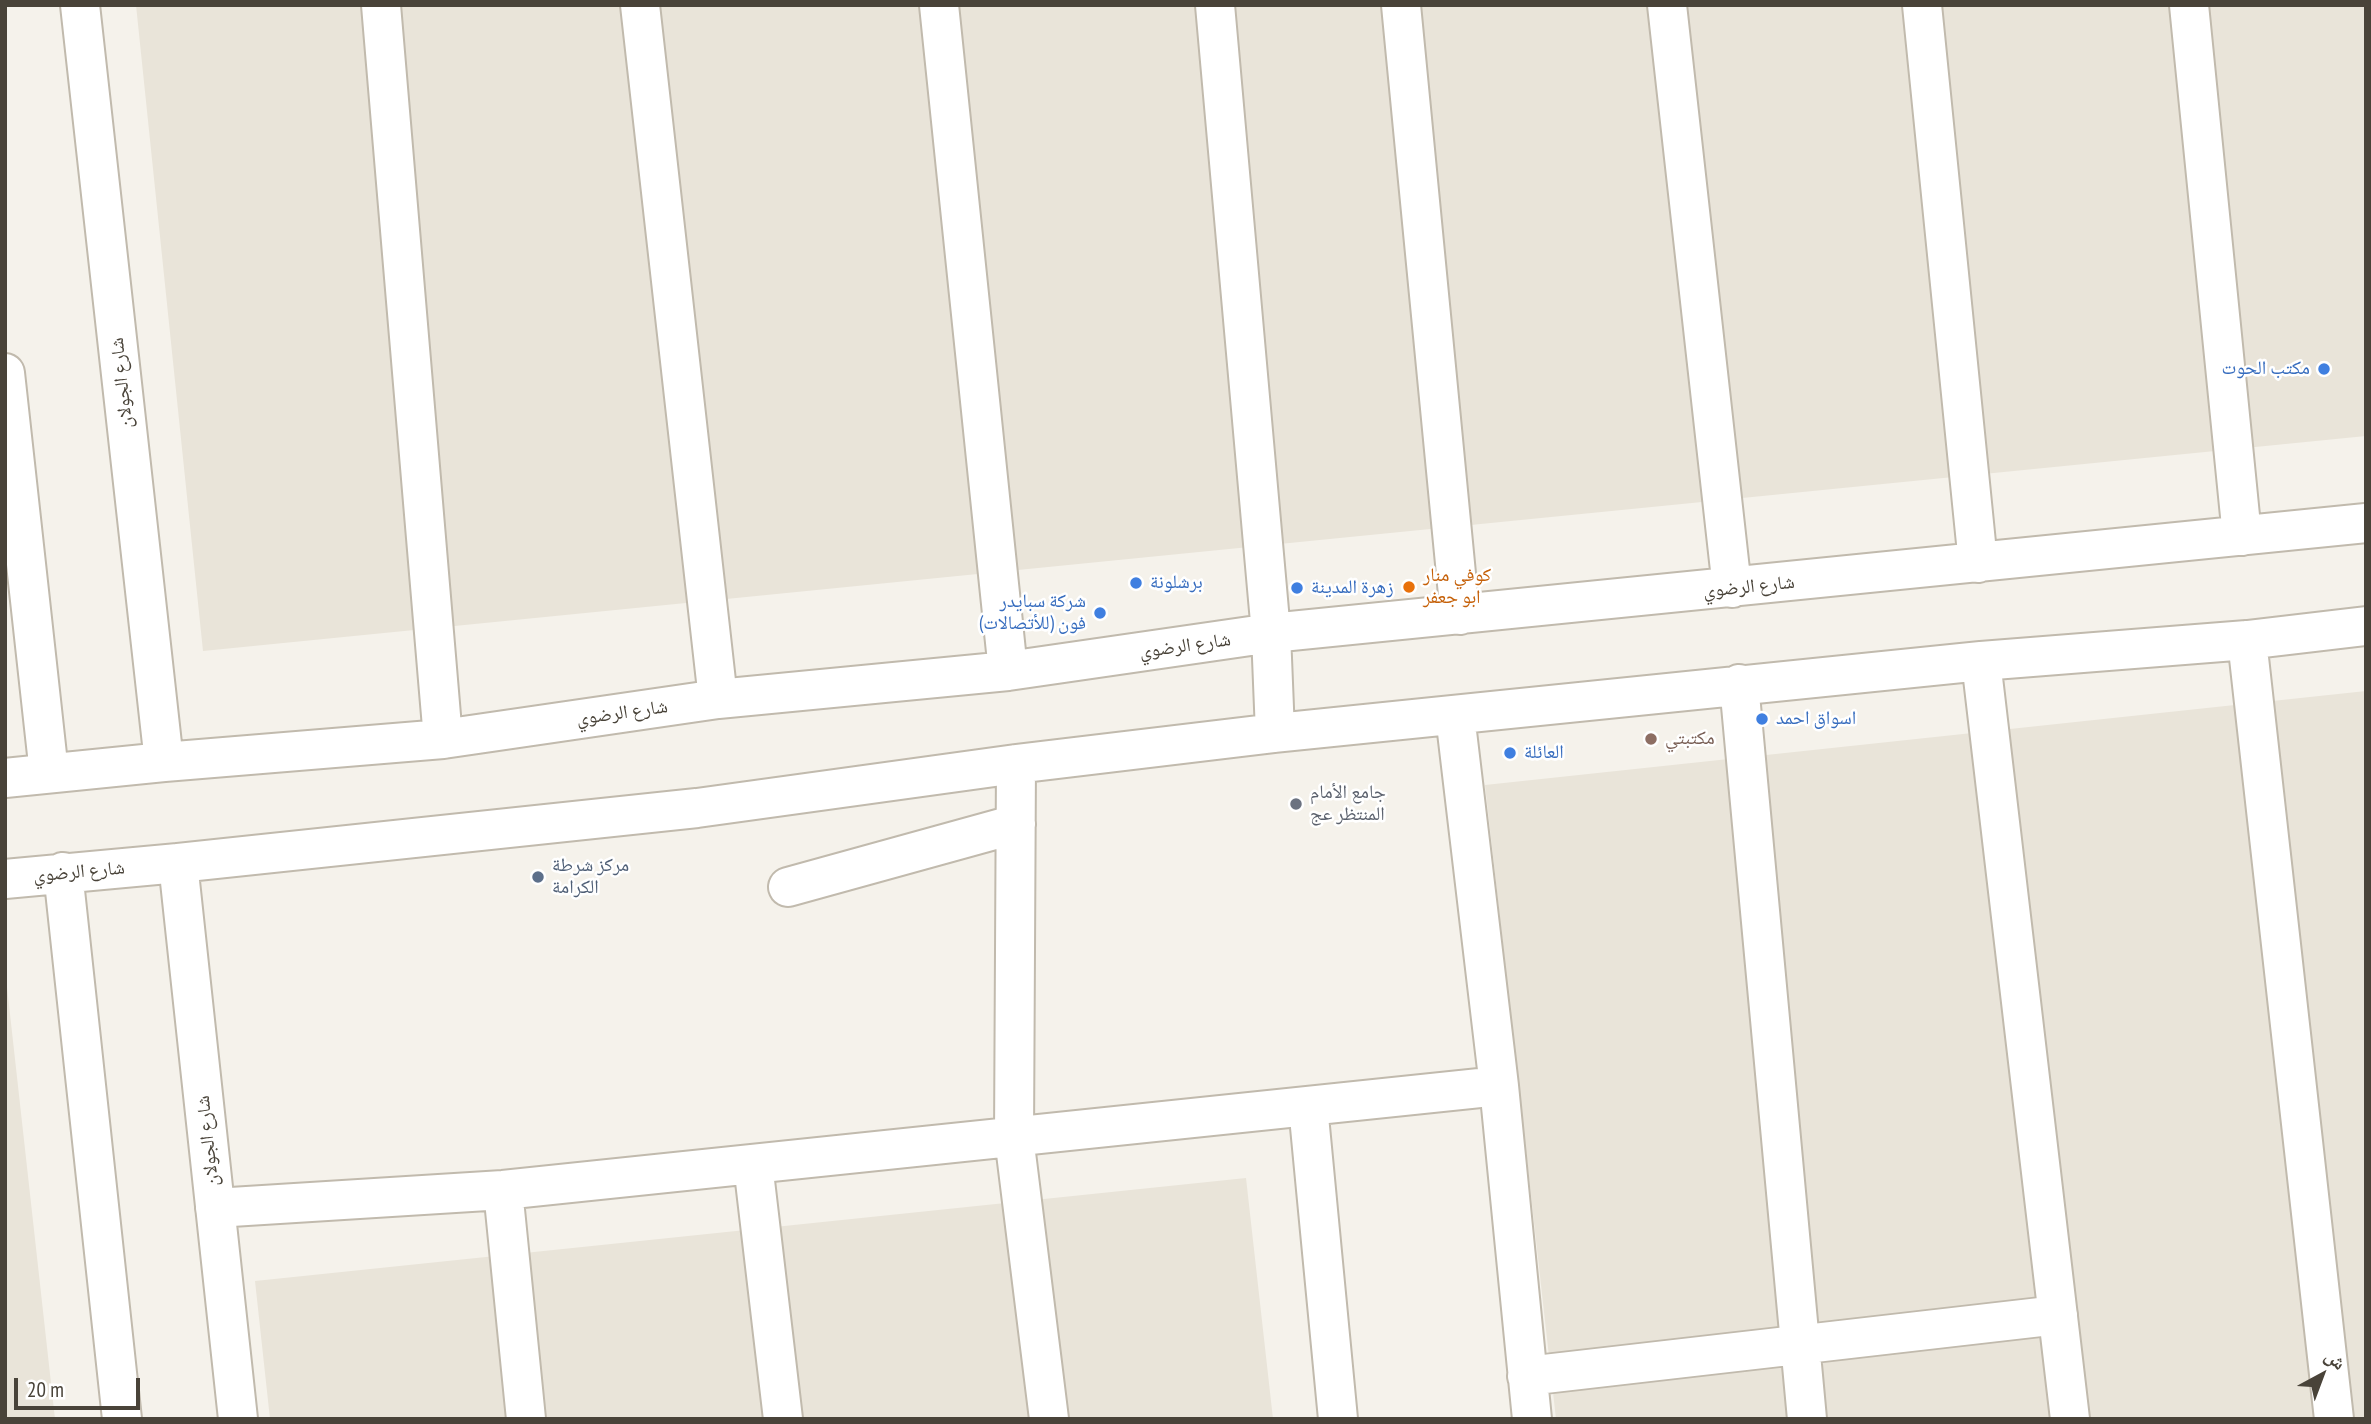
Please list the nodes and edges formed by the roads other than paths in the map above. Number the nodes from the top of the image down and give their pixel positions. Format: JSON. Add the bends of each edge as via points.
{"nodes":[{"id":1,"x":80,"y":5,"type":"edge"},
{"id":2,"x":381,"y":5,"type":"edge"},
{"id":3,"x":640,"y":5,"type":"edge"},
{"id":4,"x":939,"y":5,"type":"edge"},
{"id":5,"x":1214,"y":5,"type":"edge"},
{"id":6,"x":1401,"y":5,"type":"edge"},
{"id":7,"x":1667,"y":5,"type":"edge"},
{"id":8,"x":1923,"y":5,"type":"edge"},
{"id":9,"x":2189,"y":5,"type":"edge"},
{"id":10,"x":5,"y":373,"type":"edge"},
{"id":11,"x":2366,"y":523,"type":"edge"},
{"id":12,"x":2242,"y":536,"type":"junction"},
{"id":13,"x":1978,"y":563,"type":"junction"},
{"id":14,"x":1732,"y":589,"type":"junction"},
{"id":15,"x":1460,"y":615,"type":"junction"},
{"id":16,"x":2366,"y":626,"type":"edge"},
{"id":17,"x":1271,"y":633,"type":"junction"},
{"id":18,"x":2247,"y":640,"type":"junction"},
{"id":19,"x":1981,"y":661,"type":"junction"},
{"id":20,"x":1008,"y":671,"type":"junction"},
{"id":21,"x":1739,"y":684,"type":"junction"},
{"id":22,"x":718,"y":699,"type":"junction"},
{"id":23,"x":1455,"y":715,"type":"junction"},
{"id":24,"x":1275,"y":733,"type":"junction"},
{"id":25,"x":443,"y":740,"type":"junction"},
{"id":26,"x":164,"y":762,"type":"junction"},
{"id":27,"x":1016,"y":764,"type":"junction"},
{"id":28,"x":49,"y":773,"type":"junction"},
{"id":29,"x":5,"y":778,"type":"edge"},
{"id":30,"x":1016,"y":824,"type":"junction"},
{"id":31,"x":178,"y":863,"type":"junction"},
{"id":32,"x":63,"y":872,"type":"junction"},
{"id":33,"x":5,"y":879,"type":"edge"},
{"id":34,"x":788,"y":887,"type":"dead end"},
{"id":35,"x":1499,"y":1086,"type":"junction"},
{"id":36,"x":1308,"y":1106,"type":"junction"},
{"id":37,"x":1014,"y":1137,"type":"junction"},
{"id":38,"x":753,"y":1164,"type":"junction"},
{"id":39,"x":503,"y":1190,"type":"junction"},
{"id":40,"x":215,"y":1208,"type":"junction"},
{"id":41,"x":2057,"y":1315,"type":"junction"},
{"id":42,"x":1800,"y":1345,"type":"junction"},
{"id":43,"x":1527,"y":1376,"type":"junction"},
{"id":44,"x":122,"y":1419,"type":"edge"},
{"id":45,"x":238,"y":1419,"type":"edge"},
{"id":46,"x":526,"y":1419,"type":"edge"},
{"id":47,"x":783,"y":1419,"type":"edge"},
{"id":48,"x":1049,"y":1419,"type":"edge"},
{"id":49,"x":1338,"y":1419,"type":"edge"},
{"id":50,"x":1532,"y":1419,"type":"edge"},
{"id":51,"x":1807,"y":1419,"type":"edge"},
{"id":52,"x":2070,"y":1419,"type":"edge"},
{"id":53,"x":2334,"y":1419,"type":"edge"}],
"edges":[{"from":1,"to":26,"type":"street","name":"شارع الجولان"},
{"from":2,"to":25,"type":"street"},
{"from":3,"to":22,"type":"street"},
{"from":4,"to":20,"type":"street"},
{"from":5,"to":17,"type":"street"},
{"from":6,"to":15,"type":"street"},
{"from":7,"to":14,"type":"street"},
{"from":8,"to":13,"type":"street"},
{"from":9,"to":12,"type":"street"},
{"from":10,"to":28,"type":"street"},
{"from":11,"to":12,"type":"street","name":"شارع الرضوي"},
{"from":12,"to":13,"type":"street","name":"شارع الرضوي"},
{"from":13,"to":14,"type":"street","name":"شارع الرضوي"},
{"from":14,"to":15,"type":"street","name":"شارع الرضوي"},
{"from":15,"to":17,"type":"street","name":"شارع الرضوي"},
{"from":16,"to":18,"type":"street","name":"شارع الرضوي"},
{"from":17,"to":20,"type":"street","name":"شارع الرضوي"},
{"from":17,"to":24,"type":"street"},
{"from":18,"to":19,"type":"street","name":"شارع الرضوي"},
{"from":18,"to":53,"type":"street"},
{"from":19,"to":21,"type":"street","name":"شارع الرضوي"},
{"from":19,"to":41,"type":"street"},
{"from":20,"to":22,"type":"street","name":"شارع الرضوي"},
{"from":21,"to":23,"type":"street","name":"شارع الرضوي"},
{"from":21,"to":42,"type":"street"},
{"from":22,"to":25,"type":"street","name":"شارع الرضوي"},
{"from":23,"to":24,"type":"street","name":"شارع الرضوي"},
{"from":23,"to":35,"type":"street"},
{"from":24,"to":27,"type":"street","name":"شارع الرضوي"},
{"from":25,"to":26,"type":"street","name":"شارع الرضوي"},
{"from":26,"to":28,"type":"street","name":"شارع الرضوي"},
{"from":27,"to":30,"type":"street"},
{"from":27,"to":31,"type":"street","name":"شارع الرضوي","via":[[697,808]]},
{"from":28,"to":29,"type":"street","name":"شارع الرضوي"},
{"from":30,"to":34,"type":"street"},
{"from":30,"to":37,"type":"street"},
{"from":31,"to":32,"type":"street","name":"شارع الرضوي"},
{"from":31,"to":40,"type":"street","name":"شارع الجولان"},
{"from":32,"to":33,"type":"street","name":"شارع الرضوي"},
{"from":32,"to":44,"type":"street"},
{"from":35,"to":36,"type":"street"},
{"from":35,"to":43,"type":"street"},
{"from":36,"to":37,"type":"street"},
{"from":36,"to":49,"type":"street"},
{"from":37,"to":38,"type":"street"},
{"from":37,"to":48,"type":"street"},
{"from":38,"to":39,"type":"street"},
{"from":38,"to":47,"type":"street"},
{"from":39,"to":40,"type":"street"},
{"from":39,"to":46,"type":"street"},
{"from":40,"to":45,"type":"street","name":"شارع الجولان"},
{"from":41,"to":42,"type":"street"},
{"from":41,"to":52,"type":"street"},
{"from":42,"to":43,"type":"street"},
{"from":42,"to":51,"type":"street"},
{"from":43,"to":50,"type":"street"}]}
